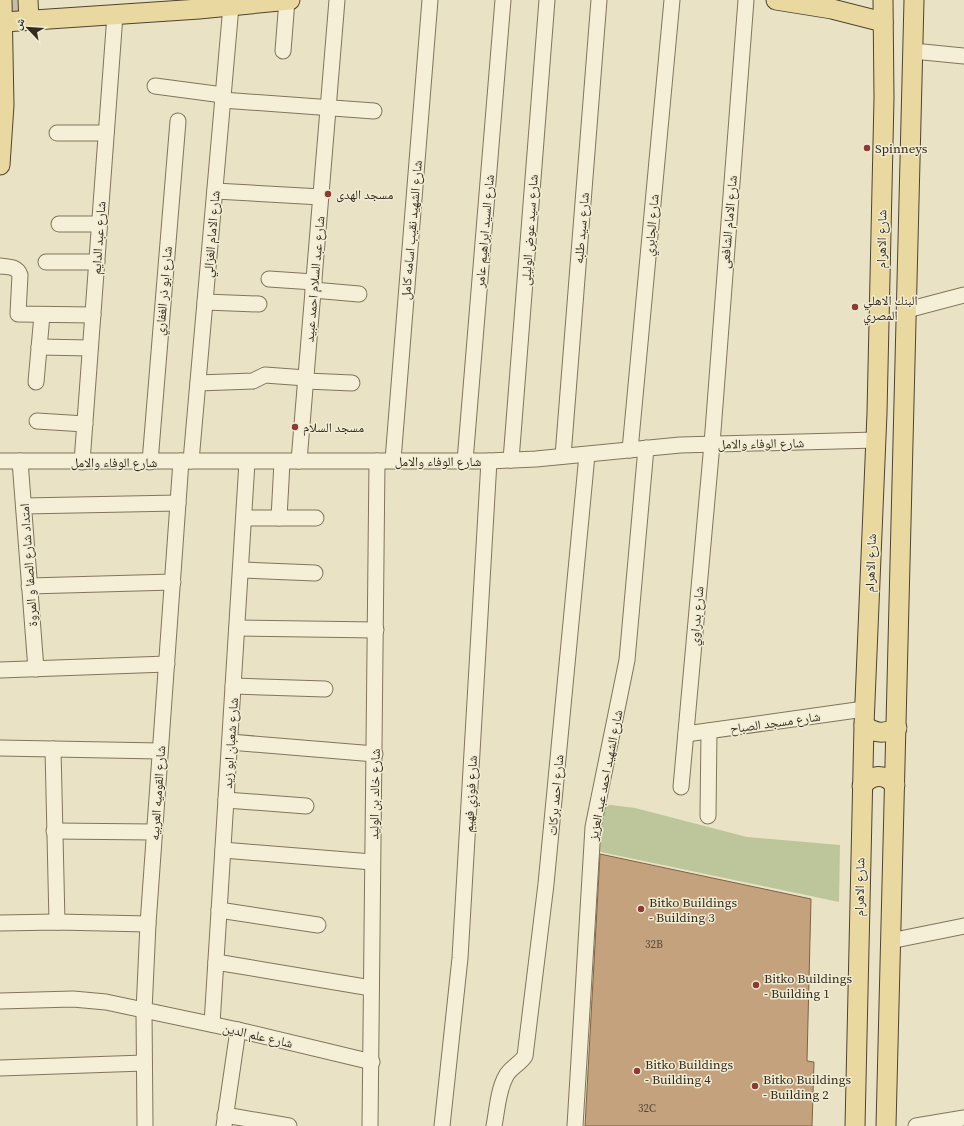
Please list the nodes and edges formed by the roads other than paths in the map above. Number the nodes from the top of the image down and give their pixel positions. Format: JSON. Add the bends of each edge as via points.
{"nodes":[{"id":1,"x":2,"y":0,"type":"edge"},
{"id":2,"x":28,"y":0,"type":"edge"},
{"id":3,"x":287,"y":0,"type":"edge"},
{"id":4,"x":290,"y":0,"type":"edge"},
{"id":5,"x":337,"y":0,"type":"edge"},
{"id":6,"x":430,"y":0,"type":"edge"},
{"id":7,"x":503,"y":0,"type":"edge"},
{"id":8,"x":547,"y":0,"type":"edge"},
{"id":9,"x":599,"y":0,"type":"edge"},
{"id":10,"x":672,"y":0,"type":"edge"},
{"id":11,"x":746,"y":0,"type":"edge"},
{"id":12,"x":776,"y":0,"type":"edge"},
{"id":13,"x":883,"y":0,"type":"edge"},
{"id":14,"x":914,"y":0,"type":"edge"},
{"id":15,"x":231,"y":6,"type":"junction"},
{"id":16,"x":115,"y":15,"type":"junction"},
{"id":17,"x":29,"y":20,"type":"junction"},
{"id":18,"x":4,"y":22,"type":"junction"},
{"id":19,"x":883,"y":22,"type":"junction"},
{"id":20,"x":283,"y":51,"type":"dead end"},
{"id":21,"x":913,"y":51,"type":"junction"},
{"id":22,"x":964,"y":56,"type":"edge"},
{"id":23,"x":155,"y":86,"type":"dead end"},
{"id":24,"x":223,"y":98,"type":"junction"},
{"id":25,"x":328,"y":109,"type":"junction"},
{"id":26,"x":374,"y":112,"type":"dead end"},
{"id":27,"x":178,"y":121,"type":"dead end"},
{"id":28,"x":57,"y":133,"type":"dead end"},
{"id":29,"x":106,"y":133,"type":"junction"},
{"id":30,"x":0,"y":165,"type":"edge"},
{"id":31,"x":215,"y":191,"type":"junction"},
{"id":32,"x":321,"y":197,"type":"junction"},
{"id":33,"x":59,"y":224,"type":"dead end"},
{"id":34,"x":99,"y":224,"type":"junction"},
{"id":35,"x":46,"y":262,"type":"dead end"},
{"id":36,"x":97,"y":262,"type":"junction"},
{"id":37,"x":0,"y":266,"type":"edge"},
{"id":38,"x":269,"y":279,"type":"dead end"},
{"id":39,"x":314,"y":286,"type":"junction"},
{"id":40,"x":360,"y":294,"type":"dead end"},
{"id":41,"x":964,"y":295,"type":"edge"},
{"id":42,"x":205,"y":302,"type":"junction"},
{"id":43,"x":259,"y":304,"type":"dead end"},
{"id":44,"x":906,"y":310,"type":"junction"},
{"id":45,"x":42,"y":314,"type":"junction"},
{"id":46,"x":93,"y":315,"type":"junction"},
{"id":47,"x":39,"y":347,"type":"junction"},
{"id":48,"x":90,"y":348,"type":"junction"},
{"id":49,"x":306,"y":379,"type":"junction"},
{"id":50,"x":36,"y":382,"type":"dead end"},
{"id":51,"x":198,"y":383,"type":"junction"},
{"id":52,"x":352,"y":383,"type":"dead end"},
{"id":53,"x":37,"y":421,"type":"dead end"},
{"id":54,"x":85,"y":424,"type":"junction"},
{"id":55,"x":876,"y":440,"type":"junction"},
{"id":56,"x":712,"y":444,"type":"junction"},
{"id":57,"x":646,"y":448,"type":"junction"},
{"id":58,"x":630,"y":450,"type":"junction"},
{"id":59,"x":587,"y":455,"type":"junction"},
{"id":60,"x":563,"y":456,"type":"junction"},
{"id":61,"x":393,"y":460,"type":"junction"},
{"id":62,"x":511,"y":460,"type":"junction"},
{"id":63,"x":0,"y":461,"type":"edge"},
{"id":64,"x":20,"y":461,"type":"junction"},
{"id":65,"x":186,"y":461,"type":"junction"},
{"id":66,"x":377,"y":461,"type":"junction"},
{"id":67,"x":464,"y":461,"type":"junction"},
{"id":68,"x":489,"y":461,"type":"junction"},
{"id":69,"x":82,"y":462,"type":"junction"},
{"id":70,"x":150,"y":462,"type":"junction"},
{"id":71,"x":247,"y":462,"type":"junction"},
{"id":72,"x":282,"y":462,"type":"junction"},
{"id":73,"x":299,"y":462,"type":"junction"},
{"id":74,"x":178,"y":502,"type":"junction"},
{"id":75,"x":24,"y":506,"type":"junction"},
{"id":76,"x":244,"y":518,"type":"junction"},
{"id":77,"x":279,"y":518,"type":"junction"},
{"id":78,"x":316,"y":518,"type":"dead end"},
{"id":79,"x":241,"y":570,"type":"junction"},
{"id":80,"x":315,"y":573,"type":"dead end"},
{"id":81,"x":173,"y":582,"type":"junction"},
{"id":82,"x":29,"y":586,"type":"junction"},
{"id":83,"x":237,"y":628,"type":"junction"},
{"id":84,"x":376,"y":630,"type":"junction"},
{"id":85,"x":167,"y":664,"type":"junction"},
{"id":86,"x":36,"y":669,"type":"junction"},
{"id":87,"x":0,"y":670,"type":"edge"},
{"id":88,"x":233,"y":686,"type":"junction"},
{"id":89,"x":325,"y":689,"type":"dead end"},
{"id":90,"x":864,"y":717,"type":"junction"},
{"id":91,"x":897,"y":728,"type":"junction"},
{"id":92,"x":710,"y":731,"type":"junction"},
{"id":93,"x":686,"y":734,"type":"junction"},
{"id":94,"x":230,"y":742,"type":"junction"},
{"id":95,"x":0,"y":748,"type":"edge"},
{"id":96,"x":52,"y":749,"type":"junction"},
{"id":97,"x":160,"y":751,"type":"junction"},
{"id":98,"x":375,"y":754,"type":"junction"},
{"id":99,"x":895,"y":785,"type":"junction"},
{"id":100,"x":862,"y":786,"type":"junction"},
{"id":101,"x":681,"y":788,"type":"dead end"},
{"id":102,"x":226,"y":800,"type":"junction"},
{"id":103,"x":306,"y":806,"type":"dead end"},
{"id":104,"x":708,"y":816,"type":"dead end"},
{"id":105,"x":54,"y":831,"type":"junction"},
{"id":106,"x":154,"y":832,"type":"junction"},
{"id":107,"x":223,"y":850,"type":"junction"},
{"id":108,"x":372,"y":862,"type":"junction"},
{"id":109,"x":219,"y":910,"type":"junction"},
{"id":110,"x":57,"y":922,"type":"junction"},
{"id":111,"x":0,"y":923,"type":"edge"},
{"id":112,"x":148,"y":924,"type":"junction"},
{"id":113,"x":318,"y":925,"type":"dead end"},
{"id":114,"x":964,"y":926,"type":"edge"},
{"id":115,"x":890,"y":941,"type":"junction"},
{"id":116,"x":216,"y":962,"type":"junction"},
{"id":117,"x":371,"y":988,"type":"junction"},
{"id":118,"x":0,"y":1001,"type":"edge"},
{"id":119,"x":144,"y":1011,"type":"junction"},
{"id":120,"x":212,"y":1024,"type":"junction"},
{"id":121,"x":238,"y":1030,"type":"junction"},
{"id":122,"x":372,"y":1062,"type":"junction"},
{"id":123,"x":144,"y":1063,"type":"junction"},
{"id":124,"x":0,"y":1068,"type":"edge"},
{"id":125,"x":964,"y":1118,"type":"edge"},
{"id":126,"x":224,"y":1121,"type":"edge"},
{"id":127,"x":145,"y":1126,"type":"edge"},
{"id":128,"x":289,"y":1126,"type":"edge"},
{"id":129,"x":370,"y":1126,"type":"edge"},
{"id":130,"x":442,"y":1126,"type":"edge"},
{"id":131,"x":494,"y":1126,"type":"edge"},
{"id":132,"x":575,"y":1126,"type":"edge"},
{"id":133,"x":854,"y":1126,"type":"edge"},
{"id":134,"x":886,"y":1126,"type":"edge"},
{"id":135,"x":916,"y":1126,"type":"edge"}],
"edges":[{"from":1,"to":18,"type":"main road"},
{"from":2,"to":17,"type":"main road"},
{"from":3,"to":4,"type":"main road"},
{"from":3,"to":15,"type":"main road"},
{"from":3,"to":20,"type":"street"},
{"from":5,"to":25,"type":"street","name":"شارع عبد السلام احمد عبيد"},
{"from":6,"to":61,"type":"street","name":"شارع الشهيد نقيب اسامه كامل"},
{"from":7,"to":67,"type":"street","name":"شارع السيد ابراهيم عامر"},
{"from":8,"to":62,"type":"street","name":"شارع سيد عوض الوليلى"},
{"from":9,"to":60,"type":"street","name":"شارع سيد طلبه"},
{"from":10,"to":58,"type":"street","name":"شارع الجابري"},
{"from":11,"to":56,"type":"street","name":"شارع الامام الشافعى"},
{"from":12,"to":19,"type":"main road","via":[[832,9]]},
{"from":13,"to":19,"type":"main road","name":"شارع الاهرام"},
{"from":14,"to":21,"type":"main road","name":"شارع الاهرام"},
{"from":15,"to":16,"type":"main road"},
{"from":15,"to":24,"type":"street","name":"شارع الامام الغزالي"},
{"from":16,"to":17,"type":"main road"},
{"from":16,"to":29,"type":"street","name":"شارع عبد الدايم"},
{"from":17,"to":18,"type":"main road"},
{"from":18,"to":30,"type":"main road","via":[[4,104]]},
{"from":19,"to":55,"type":"main road","name":"شارع الاهرام","via":[[884,98]]},
{"from":21,"to":22,"type":"street"},
{"from":21,"to":44,"type":"main road","name":"شارع الاهرام"},
{"from":23,"to":24,"type":"street"},
{"from":24,"to":25,"type":"street"},
{"from":24,"to":31,"type":"street","name":"شارع الامام الغزالي"},
{"from":25,"to":26,"type":"street"},
{"from":25,"to":32,"type":"street","name":"شارع عبد السلام احمد عبيد"},
{"from":27,"to":70,"type":"street","name":"شارع ابو ذر الغفاري"},
{"from":28,"to":29,"type":"street"},
{"from":29,"to":34,"type":"street","name":"شارع عبد الدايم"},
{"from":31,"to":32,"type":"street"},
{"from":31,"to":42,"type":"street","name":"شارع الامام الغزالي"},
{"from":32,"to":39,"type":"street","name":"شارع عبد السلام احمد عبيد"},
{"from":33,"to":34,"type":"street"},
{"from":34,"to":36,"type":"street","name":"شارع عبد الدايم"},
{"from":35,"to":36,"type":"street"},
{"from":36,"to":46,"type":"street","name":"شارع عبد الدايم"},
{"from":37,"to":45,"type":"street","via":[[19,270],[18,314]]},
{"from":38,"to":39,"type":"street"},
{"from":39,"to":40,"type":"street"},
{"from":39,"to":49,"type":"street","name":"شارع عبد السلام احمد عبيد"},
{"from":41,"to":44,"type":"street"},
{"from":42,"to":43,"type":"street"},
{"from":42,"to":51,"type":"street","name":"شارع الامام الغزالي"},
{"from":44,"to":91,"type":"main road","name":"شارع الاهرام"},
{"from":45,"to":46,"type":"street"},
{"from":45,"to":47,"type":"street"},
{"from":46,"to":48,"type":"street","name":"شارع عبد الدايم"},
{"from":47,"to":48,"type":"street"},
{"from":47,"to":50,"type":"street"},
{"from":48,"to":54,"type":"street","name":"شارع عبد الدايم"},
{"from":49,"to":51,"type":"street","via":[[266,375],[253,381]]},
{"from":49,"to":52,"type":"street"},
{"from":49,"to":73,"type":"street","name":"شارع عبد السلام احمد عبيد"},
{"from":51,"to":65,"type":"street","name":"شارع الامام الغزالي"},
{"from":53,"to":54,"type":"street"},
{"from":54,"to":69,"type":"street","name":"شارع عبد الدايم"},
{"from":55,"to":56,"type":"street","name":"شارع الوفاء والامل"},
{"from":55,"to":90,"type":"main road","name":"شارع الاهرام"},
{"from":56,"to":57,"type":"street","name":"شارع الوفاء والامل"},
{"from":56,"to":93,"type":"street","name":"شارع بدراوي"},
{"from":57,"to":58,"type":"street","name":"شارع الوفاء والامل"},
{"from":57,"to":132,"type":"street","name":"شارع الشهيد احمد عبد العزيز","via":[[627,660],[593,827]]},
{"from":58,"to":59,"type":"street","name":"شارع الوفاء والامل"},
{"from":59,"to":60,"type":"street","name":"شارع الوفاء والامل"},
{"from":59,"to":131,"type":"street","name":"شارع احمد بركات","via":[[546,884],[525,1056],[506,1076]]},
{"from":60,"to":62,"type":"street","name":"شارع الوفاء والامل"},
{"from":61,"to":66,"type":"street","name":"شارع الوفاء والامل"},
{"from":61,"to":67,"type":"street","name":"شارع الوفاء والامل"},
{"from":62,"to":68,"type":"street","name":"شارع الوفاء والامل"},
{"from":63,"to":64,"type":"street","name":"شارع الوفاء والامل"},
{"from":64,"to":69,"type":"street","name":"شارع الوفاء والامل"},
{"from":64,"to":75,"type":"street","name":"امتداد شارع الصفا و المروة"},
{"from":65,"to":70,"type":"street","name":"شارع الوفاء والامل"},
{"from":65,"to":71,"type":"street","name":"شارع الوفاء والامل"},
{"from":65,"to":74,"type":"street","name":"شارع القوميه العربيه"},
{"from":66,"to":73,"type":"street","name":"شارع الوفاء والامل"},
{"from":66,"to":84,"type":"street","name":"شارع خالد بن الوليد"},
{"from":67,"to":68,"type":"street","name":"شارع الوفاء والامل"},
{"from":68,"to":130,"type":"street","name":"شارع فوزي فهيم","via":[[460,958]]},
{"from":69,"to":70,"type":"street","name":"شارع الوفاء والامل"},
{"from":71,"to":72,"type":"street","name":"شارع الوفاء والامل"},
{"from":71,"to":76,"type":"street","name":"شارع شعبان ابو زيد"},
{"from":72,"to":73,"type":"street","name":"شارع الوفاء والامل"},
{"from":72,"to":77,"type":"street"},
{"from":74,"to":75,"type":"street"},
{"from":74,"to":81,"type":"street","name":"شارع القوميه العربيه"},
{"from":75,"to":82,"type":"street","name":"امتداد شارع الصفا و المروة"},
{"from":76,"to":77,"type":"street"},
{"from":76,"to":79,"type":"street","name":"شارع شعبان ابو زيد"},
{"from":77,"to":78,"type":"street"},
{"from":79,"to":80,"type":"street"},
{"from":79,"to":83,"type":"street","name":"شارع شعبان ابو زيد"},
{"from":81,"to":82,"type":"street"},
{"from":81,"to":85,"type":"street","name":"شارع القوميه العربيه"},
{"from":82,"to":86,"type":"street","name":"امتداد شارع الصفا و المروة"},
{"from":83,"to":84,"type":"street"},
{"from":83,"to":88,"type":"street","name":"شارع شعبان ابو زيد"},
{"from":84,"to":98,"type":"street","name":"شارع خالد بن الوليد"},
{"from":85,"to":86,"type":"street"},
{"from":85,"to":97,"type":"street","name":"شارع القوميه العربيه"},
{"from":86,"to":87,"type":"street"},
{"from":88,"to":89,"type":"street"},
{"from":88,"to":94,"type":"street","name":"شارع شعبان ابو زيد"},
{"from":90,"to":91,"type":"main road","via":[[871,730],[880,733]]},
{"from":90,"to":92,"type":"street","name":"شارع مسجد الصباح"},
{"from":90,"to":100,"type":"main road","name":"شارع الاهرام"},
{"from":91,"to":99,"type":"main road","name":"شارع الاهرام"},
{"from":92,"to":93,"type":"street","name":"شارع مسجد الصباح"},
{"from":92,"to":104,"type":"street"},
{"from":93,"to":101,"type":"street","name":"شارع بدراوي"},
{"from":94,"to":98,"type":"street"},
{"from":94,"to":102,"type":"street","name":"شارع شعبان ابو زيد"},
{"from":95,"to":96,"type":"street"},
{"from":96,"to":97,"type":"street"},
{"from":96,"to":105,"type":"street"},
{"from":97,"to":106,"type":"street","name":"شارع القوميه العربيه"},
{"from":98,"to":108,"type":"street","name":"شارع خالد بن الوليد"},
{"from":99,"to":100,"type":"main road","via":[[890,779],[874,776]]},
{"from":99,"to":115,"type":"main road","name":"شارع الاهرام"},
{"from":100,"to":133,"type":"main road","name":"شارع الاهرام"},
{"from":102,"to":103,"type":"street"},
{"from":102,"to":107,"type":"street","name":"شارع شعبان ابو زيد"},
{"from":105,"to":106,"type":"street"},
{"from":105,"to":110,"type":"street"},
{"from":106,"to":112,"type":"street","name":"شارع القوميه العربيه"},
{"from":107,"to":108,"type":"street"},
{"from":107,"to":109,"type":"street","name":"شارع شعبان ابو زيد"},
{"from":108,"to":117,"type":"street","name":"شارع خالد بن الوليد"},
{"from":109,"to":113,"type":"street"},
{"from":109,"to":116,"type":"street","name":"شارع شعبان ابو زيد"},
{"from":110,"to":111,"type":"street"},
{"from":110,"to":112,"type":"street"},
{"from":112,"to":119,"type":"street","name":"شارع القوميه العربيه"},
{"from":114,"to":115,"type":"street"},
{"from":115,"to":134,"type":"main road","name":"شارع الاهرام"},
{"from":116,"to":117,"type":"street"},
{"from":116,"to":120,"type":"street","name":"شارع شعبان ابو زيد"},
{"from":117,"to":122,"type":"street","name":"شارع خالد بن الوليد"},
{"from":118,"to":119,"type":"street","name":"شارع علم الدين","via":[[91,1000]]},
{"from":119,"to":120,"type":"street","name":"شارع علم الدين"},
{"from":119,"to":123,"type":"street","name":"شارع القوميه العربيه"},
{"from":120,"to":121,"type":"street","name":"شارع علم الدين"},
{"from":121,"to":122,"type":"street","name":"شارع علم الدين"},
{"from":121,"to":126,"type":"street"},
{"from":122,"to":129,"type":"street","name":"شارع خالد بن الوليد"},
{"from":123,"to":124,"type":"street"},
{"from":123,"to":127,"type":"street","name":"شارع القوميه العربيه"},
{"from":125,"to":135,"type":"street"},
{"from":126,"to":128,"type":"street"}]}
